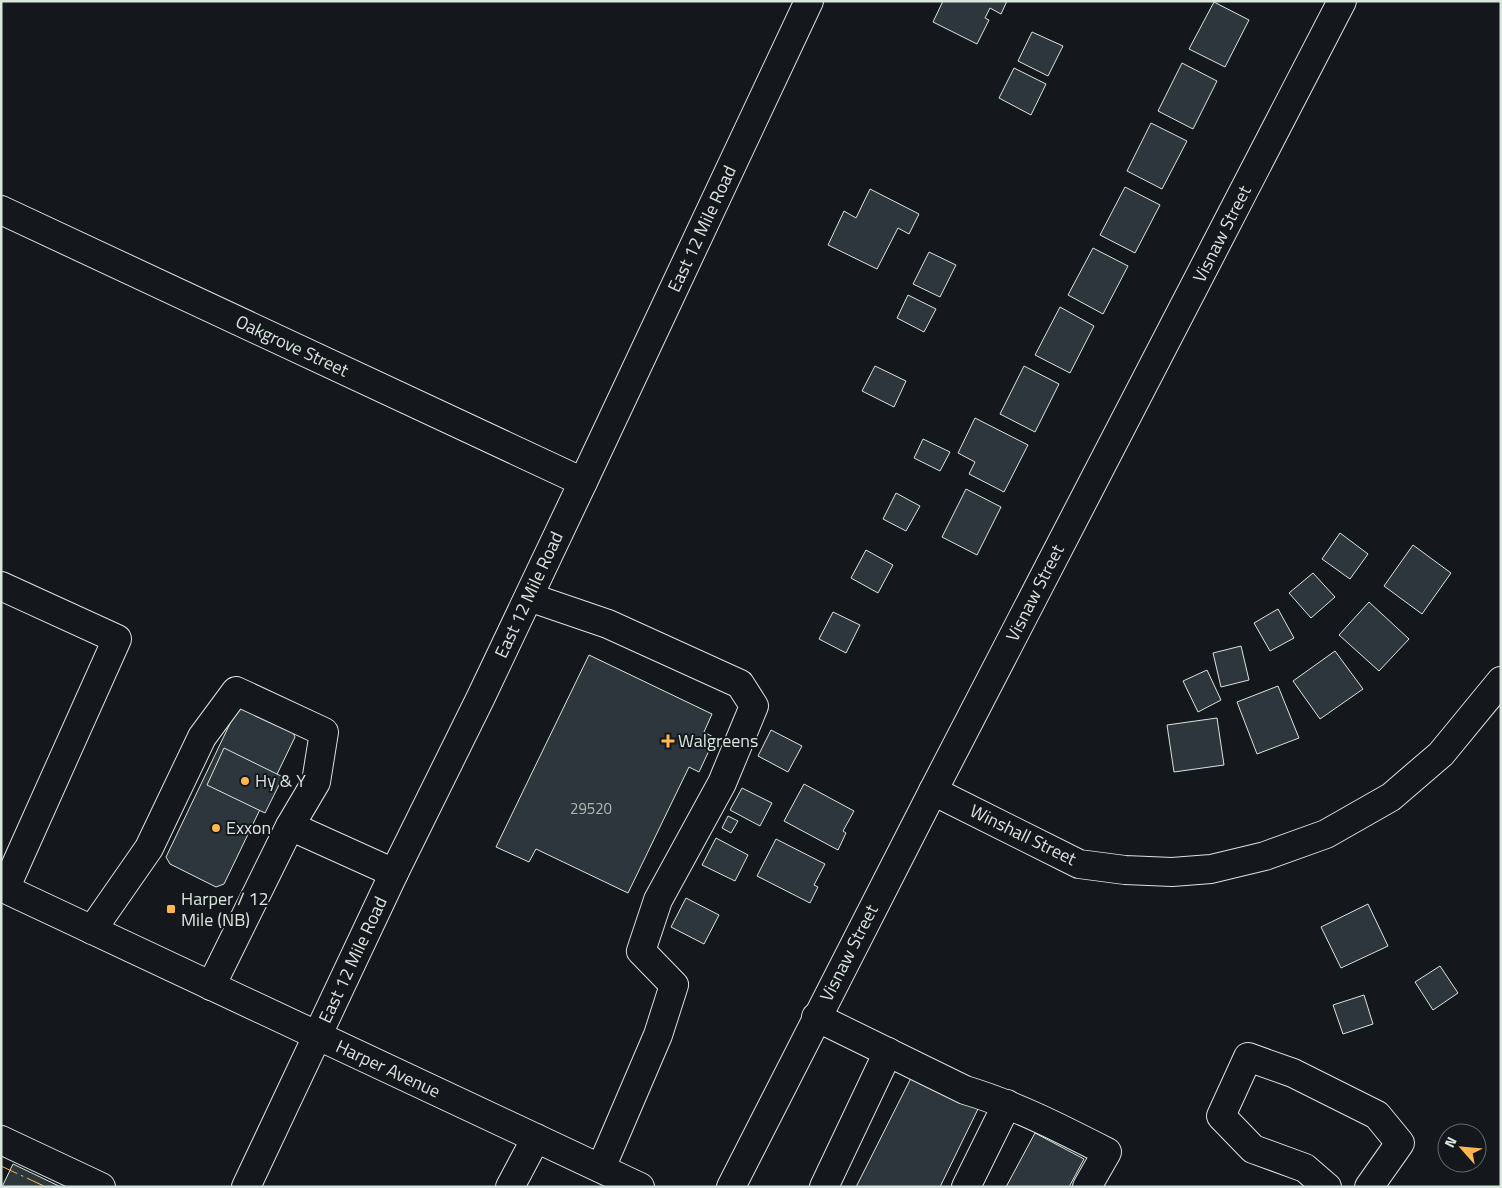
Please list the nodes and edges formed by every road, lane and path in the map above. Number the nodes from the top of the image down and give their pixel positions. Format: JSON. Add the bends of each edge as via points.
{"nodes":[{"id":1,"x":1342,"y":1,"type":"edge"},
{"id":2,"x":807,"y":2,"type":"edge"},
{"id":3,"x":1,"y":210,"type":"edge"},
{"id":4,"x":584,"y":482,"type":"junction"},
{"id":5,"x":1,"y":586,"type":"edge"},
{"id":6,"x":529,"y":597,"type":"junction"},
{"id":7,"x":1501,"y":681,"type":"edge"},
{"id":8,"x":933,"y":791,"type":"junction"},
{"id":9,"x":290,"y":826,"type":"junction"},
{"id":10,"x":394,"y":873,"type":"junction"},
{"id":11,"x":3,"y":888,"type":"edge"},
{"id":12,"x":92,"y":930,"type":"junction"},
{"id":13,"x":211,"y":986,"type":"junction"},
{"id":14,"x":816,"y":1017,"type":"junction"},
{"id":15,"x":317,"y":1036,"type":"junction"},
{"id":16,"x":888,"y":1052,"type":"junction"},
{"id":17,"x":1007,"y":1104,"type":"junction"},
{"id":18,"x":536,"y":1138,"type":"junction"},
{"id":19,"x":1,"y":1140,"type":"edge"},
{"id":20,"x":601,"y":1168,"type":"junction"},
{"id":21,"x":101,"y":1187,"type":"edge"},
{"id":22,"x":246,"y":1187,"type":"edge"},
{"id":23,"x":510,"y":1187,"type":"edge"},
{"id":24,"x":640,"y":1187,"type":"edge"},
{"id":25,"x":731,"y":1187,"type":"edge"},
{"id":26,"x":824,"y":1187,"type":"edge"},
{"id":27,"x":966,"y":1187,"type":"edge"},
{"id":28,"x":1087,"y":1187,"type":"edge"},
{"id":29,"x":1327,"y":1187,"type":"edge"},
{"id":30,"x":1369,"y":1187,"type":"edge"}],
"edges":[{"from":1,"to":8,"type":"street","name":"Visnaw Street"},
{"from":2,"to":4,"type":"street","name":"East 12 Mile Road"},
{"from":3,"to":4,"type":"street","name":"Oakgrove Street"},
{"from":4,"to":6,"type":"street","name":"East 12 Mile Road"},
{"from":5,"to":11,"type":"street","via":[[117,639]]},
{"from":6,"to":10,"type":"street","name":"East 12 Mile Road"},
{"from":6,"to":20,"type":"street","via":[[608,624],[740,684],[754,706],[722,783],[658,900],[641,951],[674,985],[658,1035]]},
{"from":7,"to":8,"type":"street","name":"Winshall Street","via":[[1441,754],[1391,796],[1326,834],[1265,856],[1211,869],[1172,872],[1079,864]]},
{"from":8,"to":14,"type":"street","name":"Visnaw Street"},
{"from":9,"to":10,"type":"street"},
{"from":9,"to":12,"type":"street","via":[[316,782],[324,732],[236,691],[202,737],[149,848]]},
{"from":9,"to":13,"type":"street"},
{"from":10,"to":15,"type":"street","name":"East 12 Mile Road"},
{"from":11,"to":12,"type":"street","name":"Harper Avenue"},
{"from":12,"to":13,"type":"street","name":"Harper Avenue"},
{"from":13,"to":15,"type":"street","name":"Harper Avenue"},
{"from":14,"to":16,"type":"street"},
{"from":14,"to":25,"type":"street","name":"Visnaw Street"},
{"from":15,"to":18,"type":"street","name":"Harper Avenue"},
{"from":15,"to":22,"type":"street","name":"East 12 Mile Road"},
{"from":16,"to":17,"type":"street","via":[[965,1090]]},
{"from":16,"to":26,"type":"street"},
{"from":17,"to":27,"type":"street"},
{"from":17,"to":28,"type":"street","via":[[1107,1152]]},
{"from":18,"to":20,"type":"street","name":"Harper Avenue"},
{"from":18,"to":23,"type":"street"},
{"from":19,"to":21,"type":"street"},
{"from":20,"to":24,"type":"street","name":"Harper Avenue"},
{"from":29,"to":30,"type":"street","via":[[1305,1168],[1253,1149],[1222,1116],[1248,1056],[1293,1073],[1377,1115],[1400,1143]]}]}
